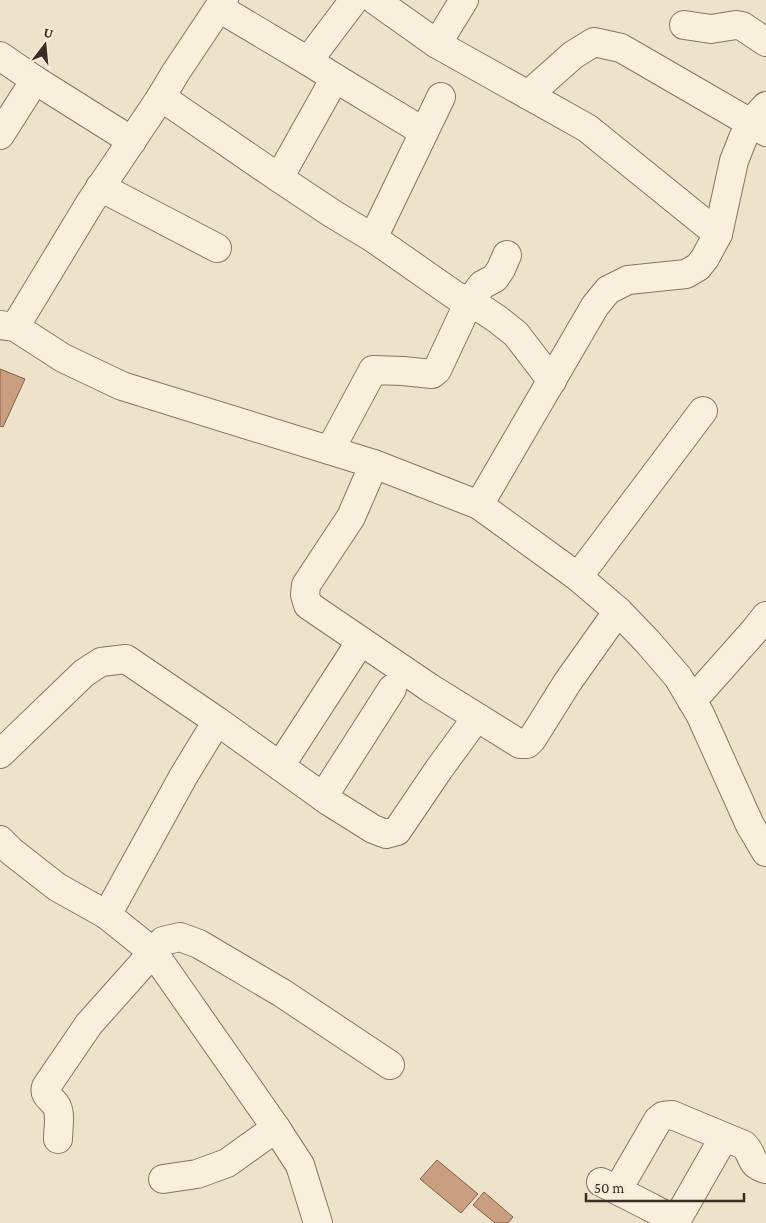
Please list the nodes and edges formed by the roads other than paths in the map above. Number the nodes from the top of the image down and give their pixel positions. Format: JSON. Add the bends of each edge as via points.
{"nodes":[{"id":1,"x":354,"y":0,"type":"edge"},
{"id":2,"x":375,"y":0,"type":"edge"},
{"id":3,"x":464,"y":0,"type":"edge"},
{"id":4,"x":221,"y":4,"type":"edge"},
{"id":5,"x":684,"y":25,"type":"dead end"},
{"id":6,"x":766,"y":42,"type":"edge"},
{"id":7,"x":437,"y":44,"type":"junction"},
{"id":8,"x":0,"y":56,"type":"edge"},
{"id":9,"x":308,"y":61,"type":"junction"},
{"id":10,"x":335,"y":78,"type":"junction"},
{"id":11,"x":35,"y":80,"type":"junction"},
{"id":12,"x":528,"y":94,"type":"junction"},
{"id":13,"x":161,"y":97,"type":"junction"},
{"id":14,"x":441,"y":97,"type":"dead end"},
{"id":15,"x":761,"y":120,"type":"edge"},
{"id":16,"x":424,"y":132,"type":"junction"},
{"id":17,"x":0,"y":135,"type":"edge"},
{"id":18,"x":132,"y":141,"type":"junction"},
{"id":19,"x":279,"y":178,"type":"junction"},
{"id":20,"x":100,"y":187,"type":"junction"},
{"id":21,"x":718,"y":234,"type":"junction"},
{"id":22,"x":374,"y":238,"type":"junction"},
{"id":23,"x":217,"y":248,"type":"dead end"},
{"id":24,"x":507,"y":255,"type":"dead end"},
{"id":25,"x":470,"y":301,"type":"junction"},
{"id":26,"x":8,"y":326,"type":"edge"},
{"id":27,"x":552,"y":381,"type":"junction"},
{"id":28,"x":703,"y":411,"type":"dead end"},
{"id":29,"x":330,"y":450,"type":"junction"},
{"id":30,"x":374,"y":464,"type":"junction"},
{"id":31,"x":479,"y":505,"type":"junction"},
{"id":32,"x":578,"y":577,"type":"junction"},
{"id":33,"x":618,"y":611,"type":"junction"},
{"id":34,"x":766,"y":616,"type":"edge"},
{"id":35,"x":361,"y":641,"type":"junction"},
{"id":36,"x":392,"y":689,"type":"dead end"},
{"id":37,"x":692,"y":701,"type":"junction"},
{"id":38,"x":477,"y":717,"type":"junction"},
{"id":39,"x":217,"y":721,"type":"junction"},
{"id":40,"x":0,"y":754,"type":"edge"},
{"id":41,"x":280,"y":766,"type":"junction"},
{"id":42,"x":323,"y":797,"type":"junction"},
{"id":43,"x":0,"y":840,"type":"edge"},
{"id":44,"x":766,"y":852,"type":"edge"},
{"id":45,"x":107,"y":915,"type":"junction"},
{"id":46,"x":152,"y":952,"type":"junction"},
{"id":47,"x":390,"y":1065,"type":"dead end"},
{"id":48,"x":276,"y":1128,"type":"junction"},
{"id":49,"x":724,"y":1137,"type":"junction"},
{"id":50,"x":58,"y":1139,"type":"dead end"},
{"id":51,"x":766,"y":1169,"type":"edge"},
{"id":52,"x":163,"y":1179,"type":"dead end"},
{"id":53,"x":675,"y":1222,"type":"edge"},
{"id":54,"x":318,"y":1223,"type":"edge"}],
"edges":[{"from":1,"to":9,"type":"street"},
{"from":2,"to":7,"type":"street"},
{"from":3,"to":7,"type":"street"},
{"from":4,"to":9,"type":"street"},
{"from":4,"to":13,"type":"street"},
{"from":5,"to":6,"type":"street","via":[[711,29],[742,26]]},
{"from":7,"to":12,"type":"street"},
{"from":8,"to":11,"type":"street"},
{"from":9,"to":10,"type":"street"},
{"from":10,"to":16,"type":"street"},
{"from":10,"to":19,"type":"street"},
{"from":11,"to":17,"type":"street"},
{"from":11,"to":18,"type":"street"},
{"from":12,"to":15,"type":"street","via":[[573,55],[594,42],[621,48]]},
{"from":12,"to":21,"type":"street","via":[[588,128]]},
{"from":13,"to":18,"type":"street"},
{"from":13,"to":19,"type":"street"},
{"from":14,"to":16,"type":"street"},
{"from":15,"to":21,"type":"street","via":[[734,161]]},
{"from":16,"to":22,"type":"street"},
{"from":18,"to":20,"type":"street"},
{"from":19,"to":22,"type":"street"},
{"from":20,"to":23,"type":"street"},
{"from":20,"to":26,"type":"street"},
{"from":21,"to":27,"type":"street","via":[[698,267],[686,274],[628,280],[608,290],[595,306]]},
{"from":22,"to":25,"type":"street","via":[[456,296]]},
{"from":24,"to":25,"type":"street","via":[[495,278],[482,285]]},
{"from":25,"to":27,"type":"street","via":[[516,334]]},
{"from":25,"to":29,"type":"street","via":[[432,374],[373,370]]},
{"from":26,"to":29,"type":"street","via":[[62,358],[122,386]]},
{"from":27,"to":31,"type":"street"},
{"from":28,"to":32,"type":"street"},
{"from":29,"to":30,"type":"street"},
{"from":30,"to":31,"type":"street"},
{"from":30,"to":35,"type":"street","via":[[351,517],[306,585],[305,595],[308,605]]},
{"from":31,"to":32,"type":"street"},
{"from":32,"to":33,"type":"street"},
{"from":33,"to":37,"type":"street","via":[[678,677]]},
{"from":33,"to":38,"type":"street","via":[[527,744],[520,744]]},
{"from":34,"to":37,"type":"street"},
{"from":35,"to":38,"type":"street"},
{"from":35,"to":41,"type":"street"},
{"from":36,"to":42,"type":"street"},
{"from":37,"to":44,"type":"street"},
{"from":38,"to":42,"type":"street","via":[[397,831],[386,834],[373,829]]},
{"from":39,"to":40,"type":"street","via":[[126,659],[101,662],[84,673]]},
{"from":39,"to":41,"type":"street"},
{"from":39,"to":45,"type":"street"},
{"from":41,"to":42,"type":"street"},
{"from":43,"to":45,"type":"street","via":[[57,887]]},
{"from":45,"to":46,"type":"street"},
{"from":46,"to":47,"type":"street","via":[[163,941],[180,937],[199,944],[282,993]]},
{"from":46,"to":48,"type":"street"},
{"from":46,"to":50,"type":"street","via":[[89,1024],[44,1090],[59,1115]]},
{"from":48,"to":52,"type":"street","via":[[227,1163],[197,1174]]},
{"from":48,"to":54,"type":"street","via":[[300,1165]]},
{"from":49,"to":51,"type":"street","via":[[744,1145],[754,1164]]},
{"from":49,"to":53,"type":"street"},
{"from":49,"to":53,"type":"street","via":[[672,1116],[664,1116],[658,1120],[625,1178],[610,1187]]}]}
